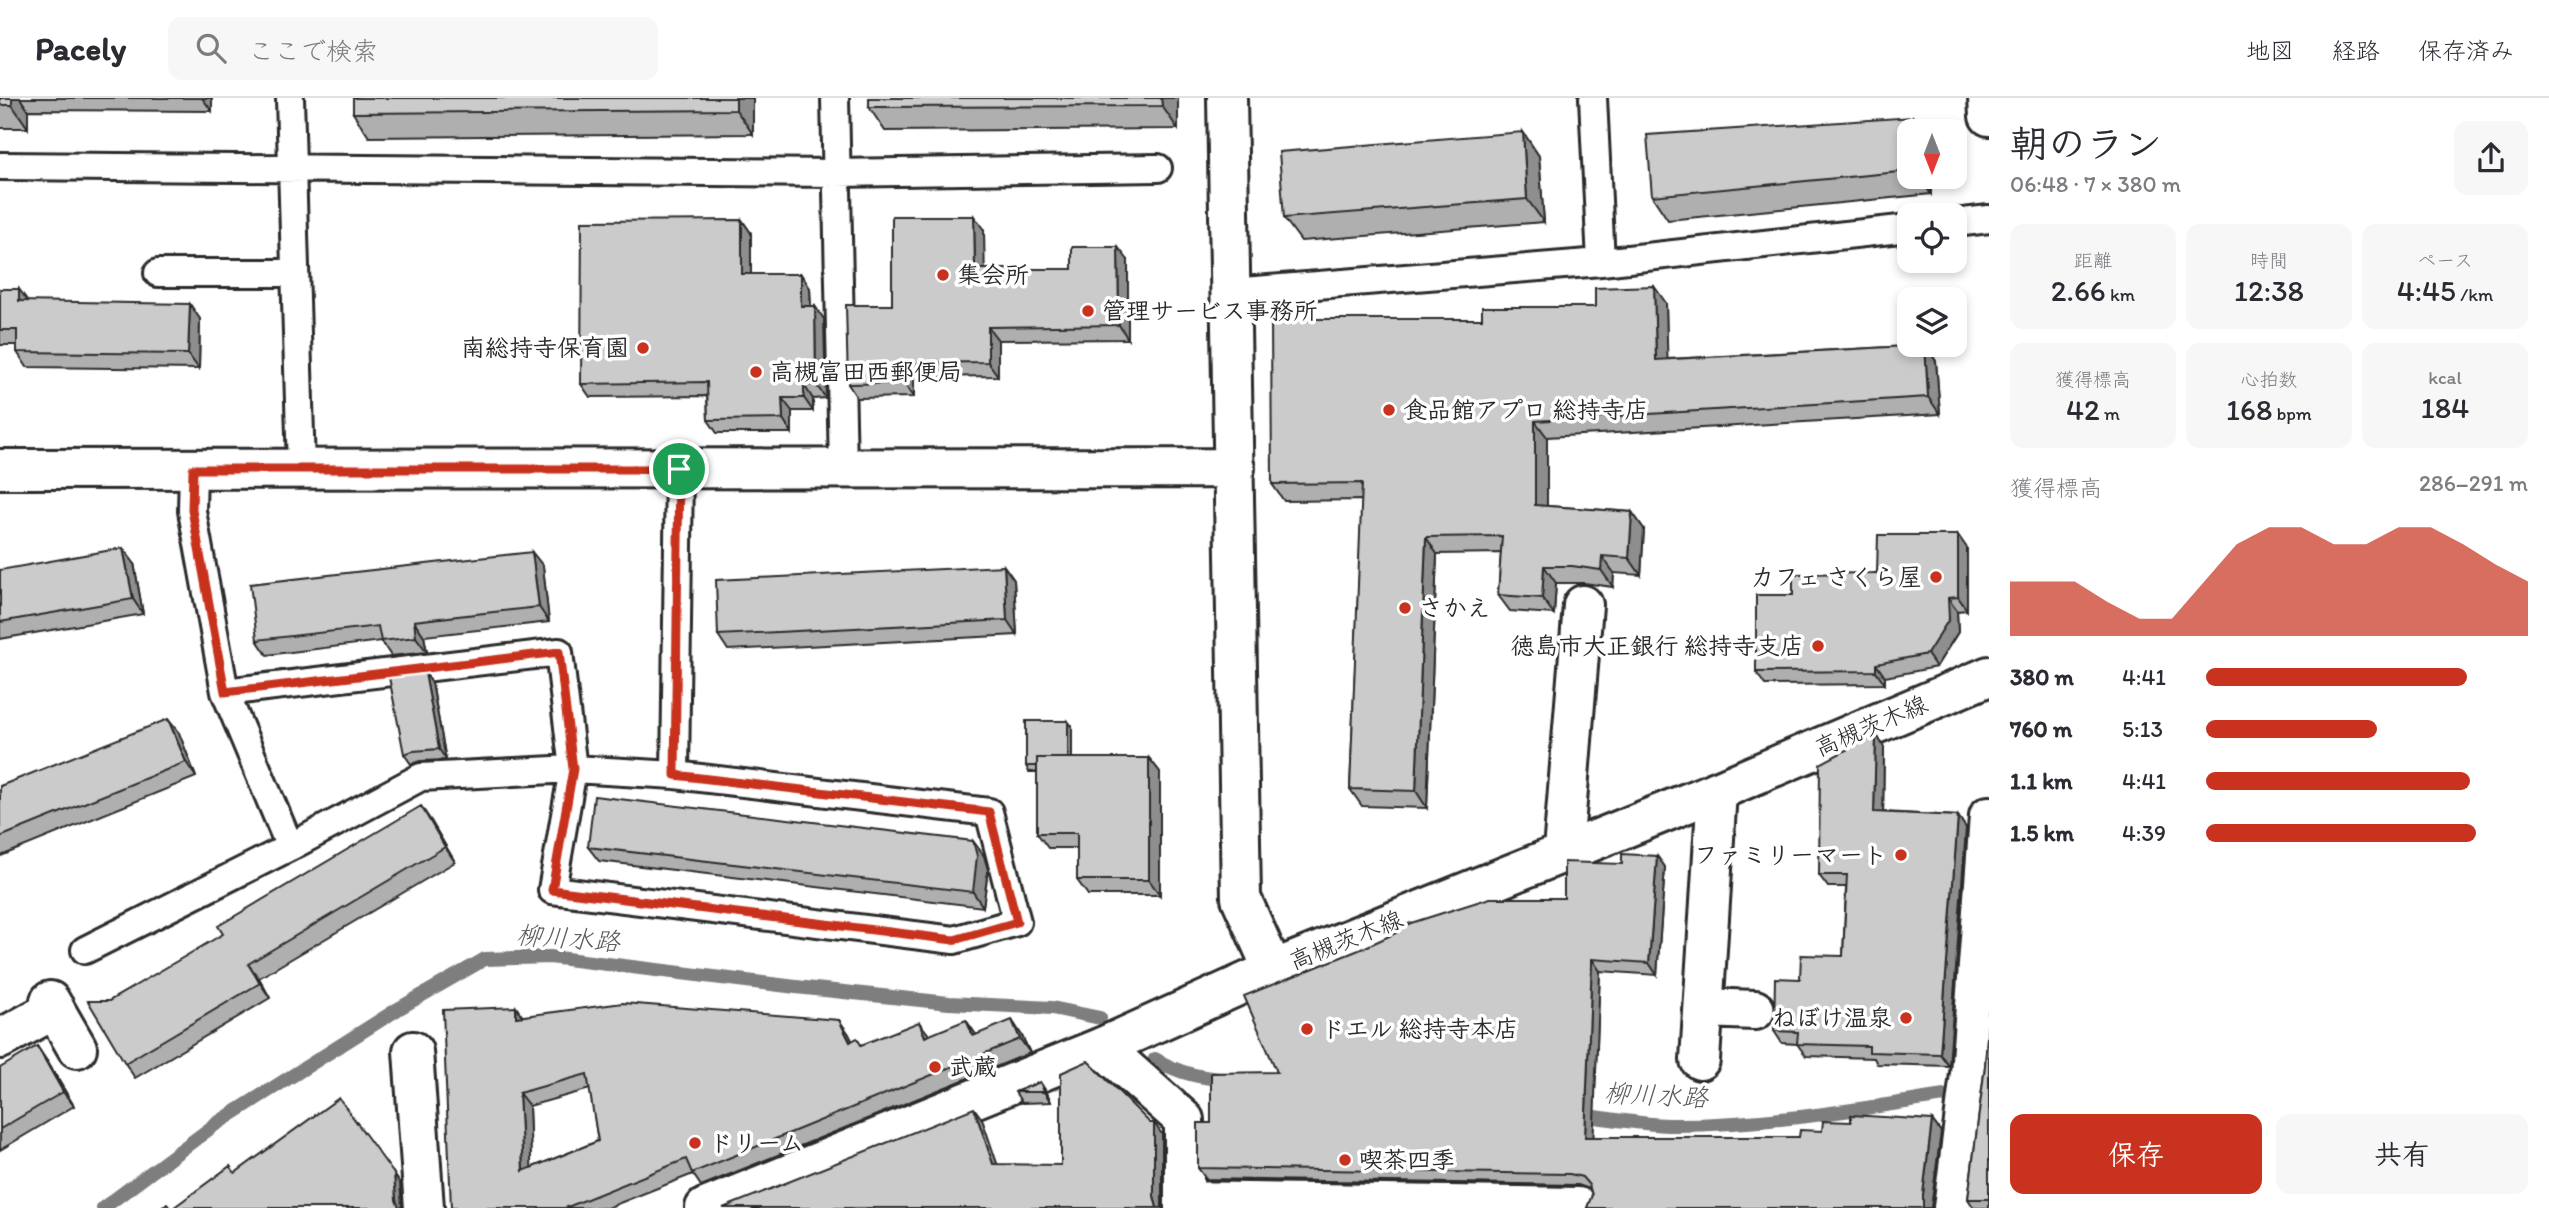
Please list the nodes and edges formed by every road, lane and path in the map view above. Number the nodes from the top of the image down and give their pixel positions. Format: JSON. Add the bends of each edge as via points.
{"nodes":[{"id":1,"x":290,"y":98,"type":"edge"},
{"id":2,"x":835,"y":98,"type":"edge"},
{"id":3,"x":1227,"y":98,"type":"edge"},
{"id":4,"x":1593,"y":98,"type":"edge"},
{"id":5,"x":1988,"y":98,"type":"edge"},
{"id":6,"x":1989,"y":116,"type":"edge"},
{"id":7,"x":0,"y":166,"type":"edge"},
{"id":8,"x":293,"y":167,"type":"junction"},
{"id":9,"x":1158,"y":169,"type":"dead end"},
{"id":10,"x":836,"y":173,"type":"junction"},
{"id":11,"x":1989,"y":219,"type":"edge"},
{"id":12,"x":1967,"y":222,"type":"edge"},
{"id":13,"x":1897,"y":229,"type":"edge"},
{"id":14,"x":1601,"y":262,"type":"junction"},
{"id":15,"x":158,"y":273,"type":"dead end"},
{"id":16,"x":295,"y":273,"type":"junction"},
{"id":17,"x":1231,"y":292,"type":"junction"},
{"id":18,"x":842,"y":468,"type":"junction"},
{"id":19,"x":1235,"y":468,"type":"junction"},
{"id":20,"x":0,"y":469,"type":"edge"},
{"id":21,"x":193,"y":469,"type":"junction"},
{"id":22,"x":301,"y":469,"type":"junction"},
{"id":23,"x":679,"y":469,"type":"junction"},
{"id":24,"x":1583,"y":605,"type":"dead end"},
{"id":25,"x":1989,"y":676,"type":"edge"},
{"id":26,"x":225,"y":692,"type":"junction"},
{"id":27,"x":573,"y":769,"type":"junction"},
{"id":28,"x":675,"y":775,"type":"junction"},
{"id":29,"x":1717,"y":791,"type":"junction"},
{"id":30,"x":1989,"y":816,"type":"edge"},
{"id":31,"x":290,"y":848,"type":"junction"},
{"id":32,"x":1563,"y":851,"type":"junction"},
{"id":33,"x":85,"y":950,"type":"dead end"},
{"id":34,"x":1273,"y":970,"type":"junction"},
{"id":35,"x":1704,"y":1008,"type":"junction"},
{"id":36,"x":1755,"y":1010,"type":"dead end"},
{"id":37,"x":0,"y":1039,"type":"edge"},
{"id":38,"x":1102,"y":1047,"type":"junction"},
{"id":39,"x":78,"y":1048,"type":"dead end"},
{"id":40,"x":413,"y":1051,"type":"dead end"},
{"id":41,"x":1700,"y":1060,"type":"dead end"},
{"id":42,"x":1184,"y":1205,"type":"edge"},
{"id":43,"x":1324,"y":1205,"type":"edge"},
{"id":44,"x":1578,"y":1206,"type":"edge"},
{"id":45,"x":1510,"y":1207,"type":"edge"},
{"id":46,"x":424,"y":1208,"type":"edge"},
{"id":47,"x":705,"y":1208,"type":"edge"},
{"id":48,"x":1953,"y":1208,"type":"edge"}],
"edges":[{"from":1,"to":8,"type":"lane"},
{"from":2,"to":10,"type":"lane"},
{"from":3,"to":17,"type":"street"},
{"from":4,"to":14,"type":"lane"},
{"from":5,"to":6,"type":"street"},
{"from":7,"to":8,"type":"lane"},
{"from":8,"to":10,"type":"lane"},
{"from":8,"to":16,"type":"lane"},
{"from":9,"to":10,"type":"lane"},
{"from":10,"to":18,"type":"lane"},
{"from":11,"to":12,"type":"lane"},
{"from":13,"to":14,"type":"lane"},
{"from":14,"to":17,"type":"lane"},
{"from":15,"to":16,"type":"lane"},
{"from":16,"to":22,"type":"lane"},
{"from":17,"to":19,"type":"street"},
{"from":18,"to":19,"type":"street"},
{"from":18,"to":23,"type":"street"},
{"from":19,"to":34,"type":"street","via":[[1241,898]]},
{"from":20,"to":21,"type":"street"},
{"from":21,"to":22,"type":"street"},
{"from":21,"to":26,"type":"lane","via":[[192,510]]},
{"from":22,"to":23,"type":"street"},
{"from":23,"to":28,"type":"lane"},
{"from":24,"to":32,"type":"street"},
{"from":25,"to":29,"type":"street","name":"高槻茨木線"},
{"from":26,"to":27,"type":"lane","via":[[559,652]]},
{"from":26,"to":31,"type":"lane"},
{"from":27,"to":28,"type":"lane"},
{"from":27,"to":28,"type":"lane","via":[[552,890],[954,940],[1017,922],[989,812]]},
{"from":27,"to":31,"type":"lane","via":[[421,777]]},
{"from":29,"to":32,"type":"street","name":"高槻茨木線"},
{"from":29,"to":35,"type":"street"},
{"from":30,"to":48,"type":"street","via":[[1970,1074]]},
{"from":31,"to":33,"type":"lane"},
{"from":32,"to":34,"type":"street","name":"高槻茨木線"},
{"from":34,"to":38,"type":"street","name":"高槻茨木線"},
{"from":35,"to":36,"type":"street"},
{"from":35,"to":41,"type":"street"},
{"from":37,"to":39,"type":"street","via":[[52,1005]]},
{"from":38,"to":42,"type":"street","via":[[1184,1120]]},
{"from":38,"to":47,"type":"street","name":"高槻茨木線"},
{"from":40,"to":46,"type":"street"},
{"from":42,"to":43,"type":"street"},
{"from":43,"to":45,"type":"street"},
{"from":44,"to":45,"type":"street"}]}
